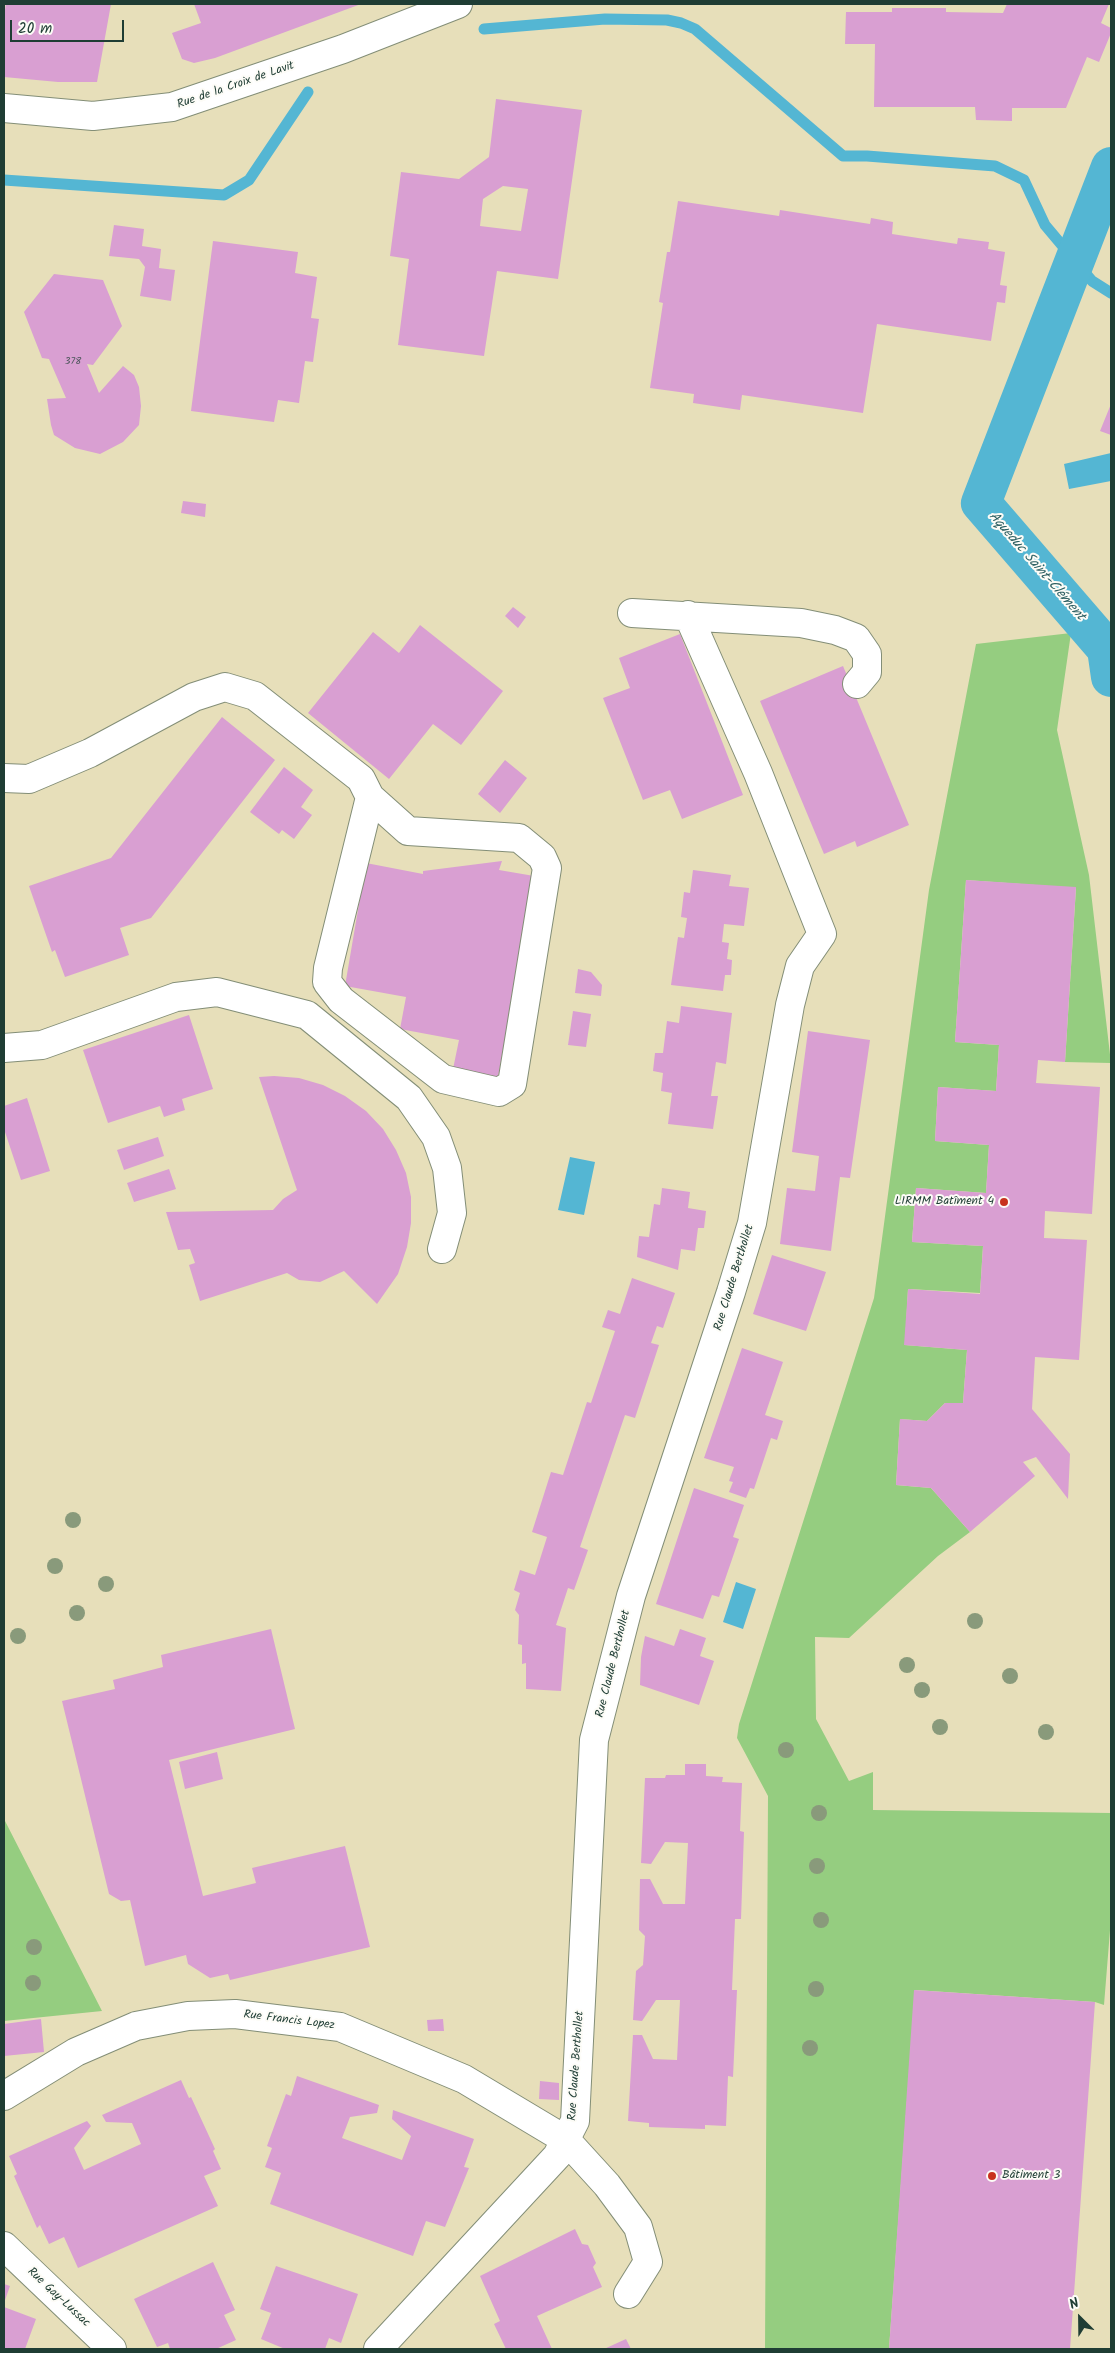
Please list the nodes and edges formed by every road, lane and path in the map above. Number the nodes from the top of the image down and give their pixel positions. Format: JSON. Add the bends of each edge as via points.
{"nodes":[{"id":1,"x":458,"y":4,"type":"edge"},
{"id":2,"x":4,"y":108,"type":"edge"},
{"id":3,"x":632,"y":613,"type":"dead end"},
{"id":4,"x":688,"y":615,"type":"junction"},
{"id":5,"x":856,"y":684,"type":"dead end"},
{"id":6,"x":4,"y":778,"type":"edge"},
{"id":7,"x":370,"y":797,"type":"junction"},
{"id":8,"x":4,"y":1048,"type":"edge"},
{"id":9,"x":442,"y":1249,"type":"dead end"},
{"id":10,"x":4,"y":2096,"type":"edge"},
{"id":11,"x":566,"y":2140,"type":"junction"},
{"id":12,"x":4,"y":2246,"type":"edge"},
{"id":13,"x":628,"y":2294,"type":"dead end"},
{"id":14,"x":112,"y":2349,"type":"edge"},
{"id":15,"x":378,"y":2349,"type":"edge"}],
"edges":[{"from":1,"to":2,"type":"street","name":"Rue de la Croix de Lavit","via":[[343,49],[172,108],[93,116]]},
{"from":3,"to":4,"type":"street"},
{"from":4,"to":5,"type":"street","via":[[801,623],[856,638],[869,663],[867,672]]},
{"from":4,"to":11,"type":"street","name":"Rue Claude Berthollet","via":[[758,773],[822,934],[800,966],[790,1005],[752,1223],[631,1596],[594,1740],[575,2121]]},
{"from":6,"to":7,"type":"street","via":[[29,779],[90,753],[194,696],[225,687],[255,696],[361,778]]},
{"from":7,"to":7,"type":"street","via":[[326,982],[341,1000],[443,1078],[499,1092],[512,1084],[547,868],[542,857],[519,838],[408,831]]},
{"from":8,"to":9,"type":"street","via":[[42,1045],[176,997],[216,992],[307,1016],[409,1098],[436,1137],[447,1168],[452,1213]]},
{"from":10,"to":11,"type":"street","name":"Rue Francis Lopez","via":[[76,2052],[136,2026],[188,2016],[235,2014],[340,2027],[464,2079]]},
{"from":11,"to":13,"type":"street","name":"Rue Francis Lopez","via":[[607,2185],[638,2227],[648,2262]]},
{"from":11,"to":15,"type":"street","name":"Rue Claude Berthollet","via":[[557,2156]]},
{"from":12,"to":14,"type":"street","name":"Rue Gay-Lussac"}]}
